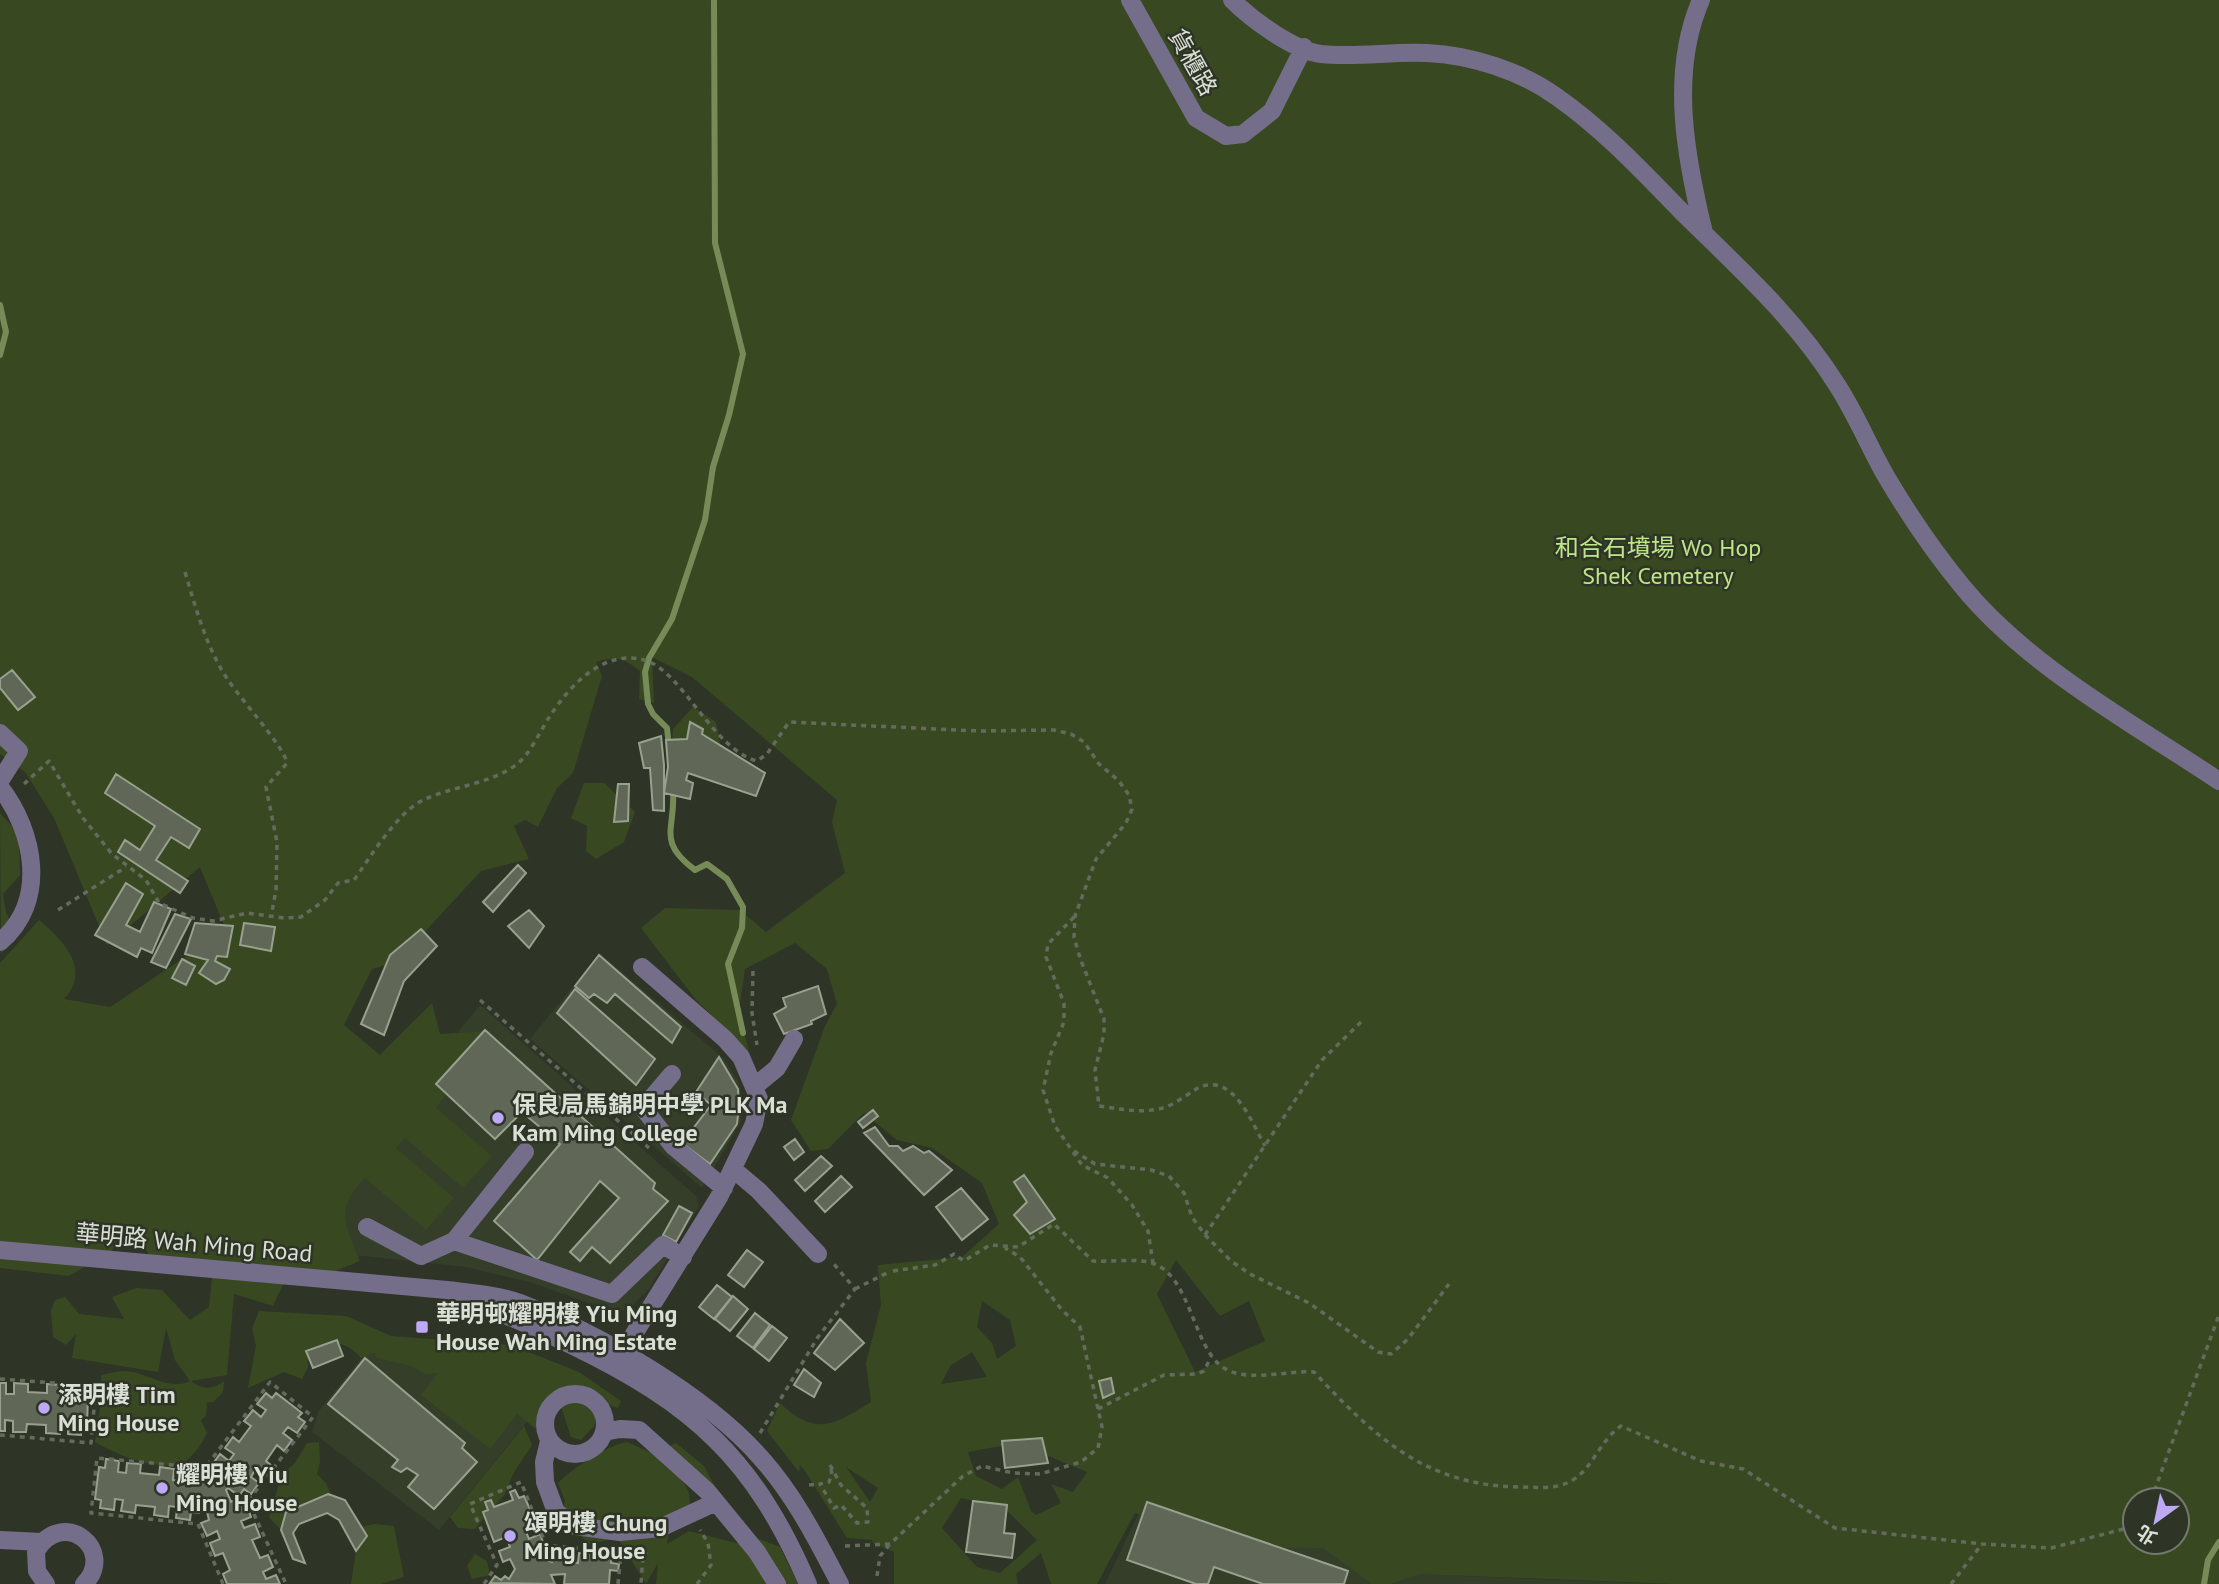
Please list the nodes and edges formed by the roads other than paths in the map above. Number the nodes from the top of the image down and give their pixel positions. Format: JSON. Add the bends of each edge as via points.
{"nodes":[{"id":1,"x":1130,"y":0,"type":"edge"},
{"id":2,"x":1232,"y":0,"type":"edge"},
{"id":3,"x":1701,"y":0,"type":"edge"},
{"id":4,"x":1304,"y":47,"type":"junction"},
{"id":5,"x":1704,"y":233,"type":"junction"},
{"id":6,"x":0,"y":733,"type":"edge"},
{"id":7,"x":2219,"y":781,"type":"edge"},
{"id":8,"x":0,"y":784,"type":"edge"},
{"id":9,"x":0,"y":942,"type":"edge"},
{"id":10,"x":642,"y":968,"type":"dead end"},
{"id":11,"x":794,"y":1039,"type":"dead end"},
{"id":12,"x":673,"y":1074,"type":"dead end"},
{"id":13,"x":755,"y":1086,"type":"junction"},
{"id":14,"x":526,"y":1153,"type":"dead end"},
{"id":15,"x":733,"y":1168,"type":"junction"},
{"id":16,"x":724,"y":1188,"type":"junction"},
{"id":17,"x":367,"y":1227,"type":"dead end"},
{"id":18,"x":454,"y":1241,"type":"junction"},
{"id":19,"x":0,"y":1250,"type":"edge"},
{"id":20,"x":823,"y":1256,"type":"road end"},
{"id":21,"x":682,"y":1257,"type":"junction"},
{"id":22,"x":618,"y":1360,"type":"junction"},
{"id":23,"x":604,"y":1432,"type":"junction"},
{"id":24,"x":550,"y":1441,"type":"junction"},
{"id":25,"x":716,"y":1502,"type":"junction"},
{"id":26,"x":0,"y":1540,"type":"edge"},
{"id":27,"x":42,"y":1542,"type":"junction"},
{"id":28,"x":46,"y":1584,"type":"edge"},
{"id":29,"x":84,"y":1584,"type":"edge"},
{"id":30,"x":778,"y":1584,"type":"edge"},
{"id":31,"x":808,"y":1584,"type":"edge"},
{"id":32,"x":840,"y":1584,"type":"edge"}],
"edges":[{"from":1,"to":4,"type":"street","name":"貨櫃路","via":[[1196,118],[1226,136],[1242,134],[1272,111]]},
{"from":2,"to":4,"type":"street","via":[[1248,17]]},
{"from":3,"to":5,"type":"street","via":[[1689,47],[1683,122]]},
{"from":4,"to":5,"type":"street","via":[[1319,54],[1429,53],[1477,61],[1517,75],[1555,95],[1600,129]]},
{"from":5,"to":7,"type":"street","via":[[1764,292],[1823,364],[1886,476],[1964,589],[2010,634],[2068,680]]},
{"from":6,"to":8,"type":"street","via":[[19,751]]},
{"from":8,"to":9,"type":"street","via":[[19,816],[32,873],[23,917]]},
{"from":10,"to":13,"type":"street","via":[[725,1039],[741,1057]]},
{"from":11,"to":13,"type":"street","via":[[777,1068]]},
{"from":12,"to":16,"type":"street","via":[[643,1108],[673,1146]]},
{"from":13,"to":15,"type":"street","via":[[759,1099],[754,1124]]},
{"from":14,"to":18,"type":"street"},
{"from":15,"to":16,"type":"street"},
{"from":15,"to":20,"type":"street"},
{"from":16,"to":21,"type":"street"},
{"from":17,"to":18,"type":"street","via":[[421,1256]]},
{"from":18,"to":21,"type":"street","via":[[612,1294],[663,1245]]},
{"from":19,"to":22,"type":"street","name":"華明路 Wah Ming Road","via":[[384,1285],[466,1302]]},
{"from":21,"to":22,"type":"street"},
{"from":22,"to":31,"type":"street","name":"華明路 Wah Ming Road","via":[[722,1444],[771,1506]]},
{"from":22,"to":32,"type":"street","name":"華明路 Wah Ming Road","via":[[684,1391],[761,1457],[797,1504]]},
{"from":23,"to":24,"type":"street","via":[[600,1442],[583,1454],[562,1452]]},
{"from":23,"to":24,"type":"street","via":[[598,1405],[572,1394],[548,1408],[544,1429]]},
{"from":23,"to":25,"type":"street","via":[[639,1430]]},
{"from":24,"to":25,"type":"street","via":[[545,1482],[556,1511],[575,1526],[621,1532],[660,1528]]},
{"from":25,"to":30,"type":"street"},
{"from":26,"to":27,"type":"street"},
{"from":27,"to":28,"type":"street","via":[[35,1561]]},
{"from":27,"to":29,"type":"street","via":[[57,1533],[84,1538],[95,1563]]}]}
